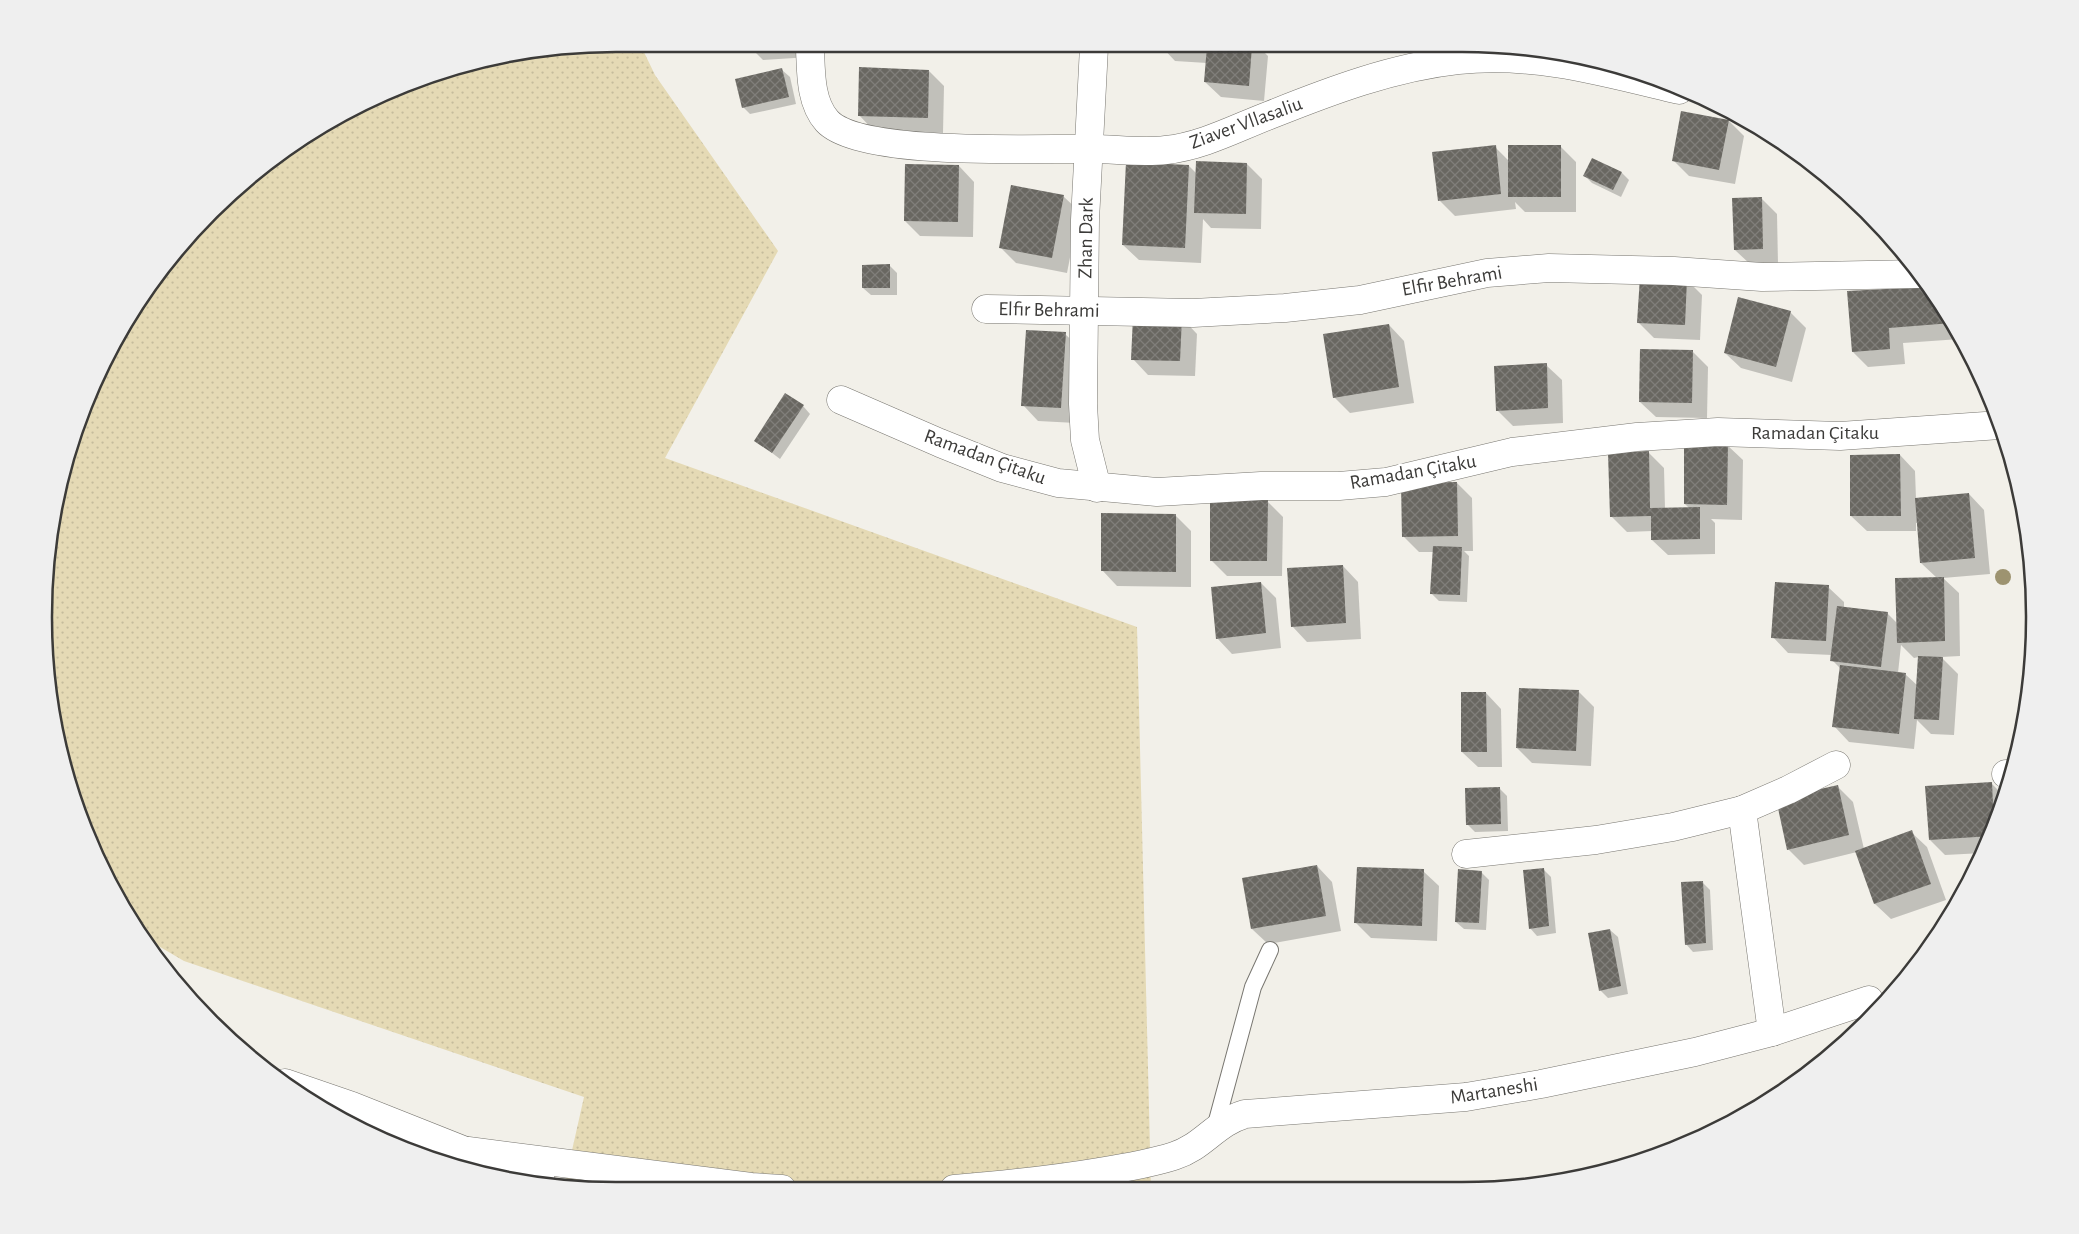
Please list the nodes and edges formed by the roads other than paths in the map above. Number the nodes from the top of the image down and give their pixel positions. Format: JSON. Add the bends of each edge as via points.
{"nodes":[{"id":1,"x":810,"y":52,"type":"edge"},
{"id":2,"x":1094,"y":52,"type":"edge"},
{"id":3,"x":1632,"y":79,"type":"edge"},
{"id":4,"x":1088,"y":149,"type":"junction"},
{"id":5,"x":1911,"y":274,"type":"edge"},
{"id":6,"x":986,"y":309,"type":"dead end"},
{"id":7,"x":1085,"y":310,"type":"junction"},
{"id":8,"x":841,"y":400,"type":"dead end"},
{"id":9,"x":1993,"y":425,"type":"edge"},
{"id":10,"x":1097,"y":488,"type":"junction"},
{"id":11,"x":1836,"y":765,"type":"dead end"},
{"id":12,"x":1742,"y":810,"type":"junction"},
{"id":13,"x":1466,"y":854,"type":"dead end"},
{"id":14,"x":1270,"y":950,"type":"dead end"},
{"id":15,"x":1869,"y":1000,"type":"dead end"},
{"id":16,"x":1772,"y":1032,"type":"junction"},
{"id":17,"x":314,"y":1093,"type":"edge"},
{"id":18,"x":1216,"y":1128,"type":"junction"},
{"id":19,"x":468,"y":1152,"type":"junction"},
{"id":20,"x":519,"y":1173,"type":"edge"},
{"id":21,"x":709,"y":1182,"type":"edge"},
{"id":22,"x":1029,"y":1182,"type":"edge"}],
"edges":[{"from":1,"to":4,"type":"street","name":"Ziaver Vllasaliu","via":[[817,103],[827,121],[846,133],[910,146]]},
{"from":2,"to":4,"type":"street","name":"Zhan Dark"},
{"from":3,"to":4,"type":"street","name":"Ziaver Vllasaliu","via":[[1565,63],[1508,58],[1456,60],[1402,70],[1345,87],[1217,138],[1166,150]]},
{"from":4,"to":7,"type":"street","name":"Zhan Dark"},
{"from":5,"to":7,"type":"street","name":"Elfir Behrami","via":[[1762,277],[1549,268],[1487,272],[1360,300],[1285,308],[1194,312]]},
{"from":6,"to":7,"type":"street","name":"Elfir Behrami"},
{"from":7,"to":10,"type":"street","name":"Zhan Dark","via":[[1085,440]]},
{"from":8,"to":10,"type":"street","name":"Ramadan Çitaku","via":[[1002,468],[1058,483]]},
{"from":9,"to":10,"type":"street","name":"Ramadan Çitaku","via":[[1840,436],[1718,432],[1637,436],[1512,452],[1386,482],[1339,486],[1261,486],[1157,492]]},
{"from":11,"to":12,"type":"street"},
{"from":12,"to":13,"type":"street","via":[[1673,827],[1596,840]]},
{"from":12,"to":16,"type":"street"},
{"from":14,"to":18,"type":"lane","via":[[1253,987]]},
{"from":15,"to":16,"type":"street","name":"Martaneshi"},
{"from":16,"to":18,"type":"street","name":"Martaneshi","via":[[1695,1052],[1466,1097],[1245,1114],[1230,1118]]},
{"from":17,"to":19,"type":"street"},
{"from":18,"to":22,"type":"street","name":"Martaneshi","via":[[1196,1146],[1175,1156],[1139,1166]]},
{"from":19,"to":20,"type":"street"},
{"from":19,"to":21,"type":"street"}]}
